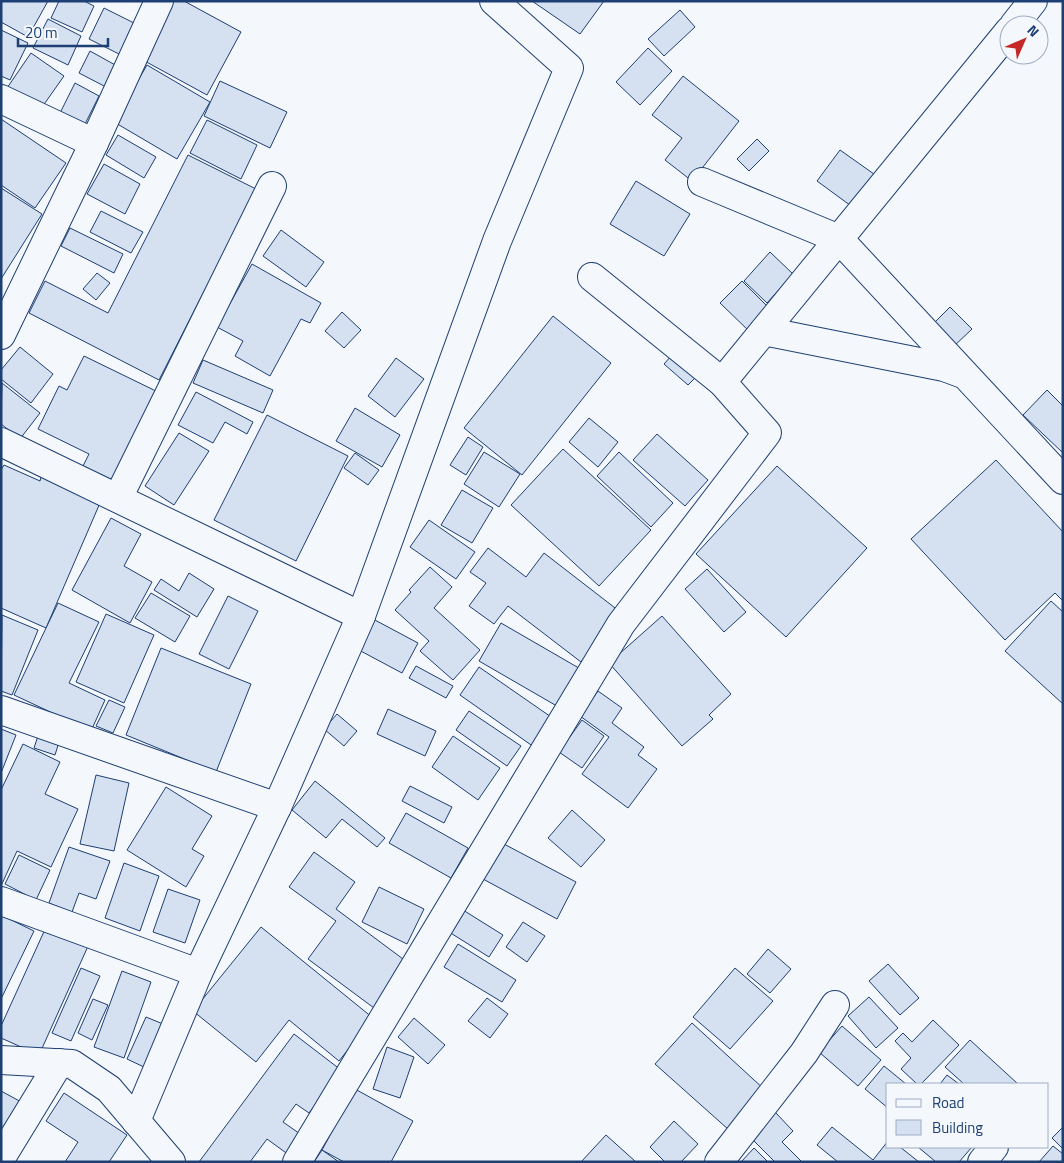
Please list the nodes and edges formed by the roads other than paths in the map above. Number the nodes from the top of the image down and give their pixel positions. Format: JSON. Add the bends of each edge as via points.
{"nodes":[{"id":1,"x":159,"y":1,"type":"edge"},
{"id":2,"x":494,"y":1,"type":"edge"},
{"id":3,"x":1033,"y":1,"type":"edge"},
{"id":4,"x":1022,"y":15,"type":"edge"},
{"id":5,"x":999,"y":43,"type":"edge"},
{"id":6,"x":1,"y":99,"type":"edge"},
{"id":7,"x":94,"y":142,"type":"junction"},
{"id":8,"x":702,"y":182,"type":"dead end"},
{"id":9,"x":272,"y":186,"type":"dead end"},
{"id":10,"x":839,"y":239,"type":"junction"},
{"id":11,"x":592,"y":277,"type":"dead end"},
{"id":12,"x":764,"y":331,"type":"junction"},
{"id":13,"x":1,"y":334,"type":"edge"},
{"id":14,"x":965,"y":374,"type":"junction"},
{"id":15,"x":722,"y":382,"type":"junction"},
{"id":16,"x":1,"y":442,"type":"edge"},
{"id":17,"x":1063,"y":480,"type":"edge"},
{"id":18,"x":118,"y":498,"type":"junction"},
{"id":19,"x":361,"y":616,"type":"junction"},
{"id":20,"x":1,"y":710,"type":"edge"},
{"id":21,"x":277,"y":807,"type":"junction"},
{"id":22,"x":1,"y":901,"type":"edge"},
{"id":23,"x":198,"y":973,"type":"junction"},
{"id":24,"x":835,"y":1005,"type":"dead end"},
{"id":25,"x":1,"y":1060,"type":"edge"},
{"id":26,"x":59,"y":1063,"type":"junction"},
{"id":27,"x":136,"y":1121,"type":"junction"},
{"id":28,"x":993,"y":1148,"type":"edge"},
{"id":29,"x":1,"y":1158,"type":"edge"},
{"id":30,"x":172,"y":1162,"type":"edge"},
{"id":31,"x":297,"y":1162,"type":"edge"},
{"id":32,"x":719,"y":1162,"type":"edge"},
{"id":33,"x":982,"y":1162,"type":"edge"}],
"edges":[{"from":1,"to":7,"type":"street"},
{"from":2,"to":19,"type":"street","via":[[569,68],[497,241]]},
{"from":3,"to":4,"type":"street"},
{"from":5,"to":10,"type":"street"},
{"from":6,"to":7,"type":"street"},
{"from":7,"to":13,"type":"street"},
{"from":8,"to":10,"type":"street"},
{"from":9,"to":18,"type":"street"},
{"from":10,"to":12,"type":"street"},
{"from":10,"to":14,"type":"street"},
{"from":11,"to":15,"type":"street"},
{"from":12,"to":14,"type":"street"},
{"from":12,"to":15,"type":"street"},
{"from":14,"to":17,"type":"street"},
{"from":15,"to":31,"type":"street","via":[[767,433],[621,624]]},
{"from":16,"to":18,"type":"street"},
{"from":18,"to":19,"type":"street"},
{"from":19,"to":21,"type":"street"},
{"from":20,"to":21,"type":"street"},
{"from":21,"to":23,"type":"street"},
{"from":22,"to":23,"type":"street"},
{"from":23,"to":27,"type":"street"},
{"from":24,"to":32,"type":"street","via":[[804,1053]]},
{"from":25,"to":26,"type":"street"},
{"from":26,"to":27,"type":"street","via":[[72,1064],[109,1089]]},
{"from":26,"to":29,"type":"street"},
{"from":27,"to":30,"type":"street"},
{"from":28,"to":33,"type":"street"}]}
